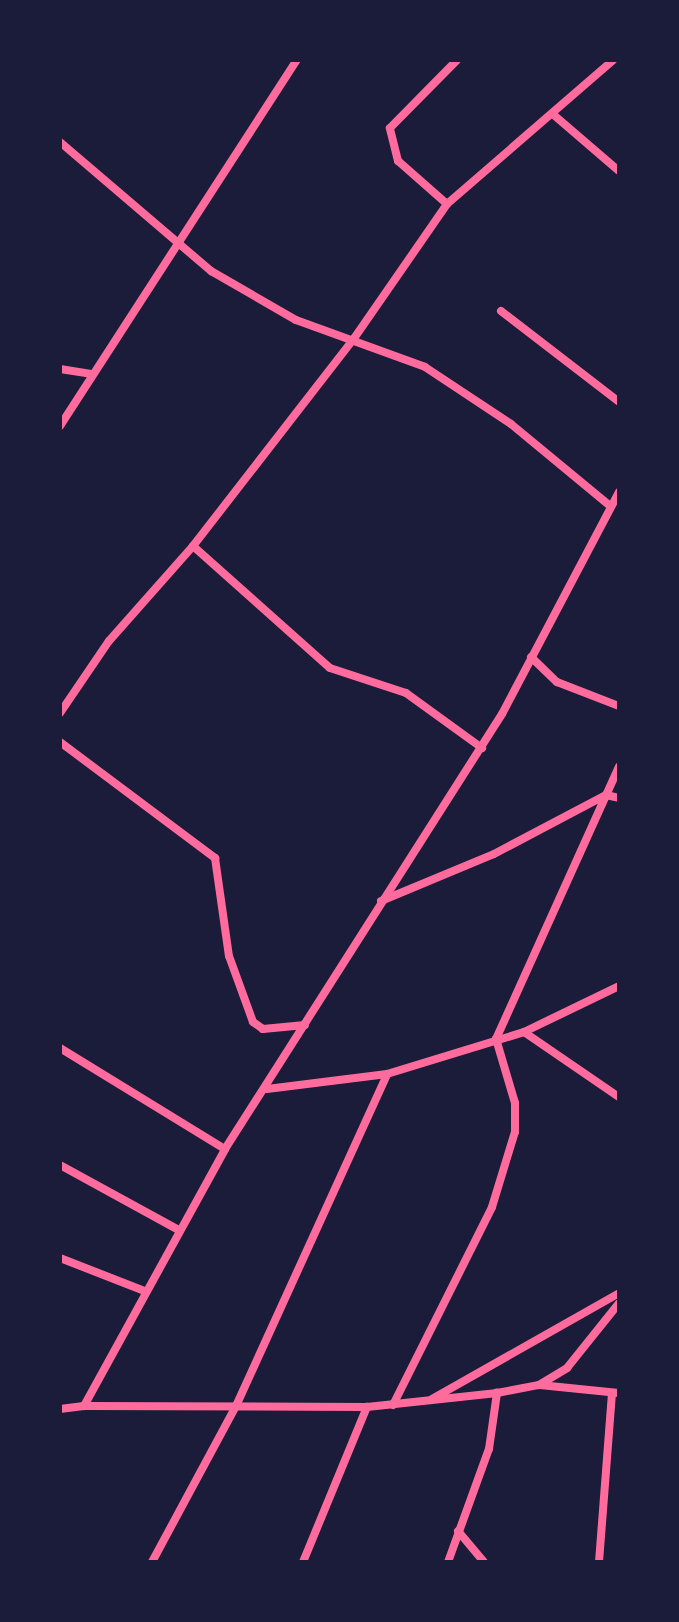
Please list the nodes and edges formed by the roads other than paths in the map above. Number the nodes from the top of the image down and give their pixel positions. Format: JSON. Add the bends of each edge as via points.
{"nodes":[{"id":1,"x":297,"y":60,"type":"edge"},
{"id":2,"x":457,"y":60,"type":"edge"},
{"id":3,"x":613,"y":60,"type":"edge"},
{"id":4,"x":555,"y":116,"type":"junction"},
{"id":5,"x":60,"y":142,"type":"edge"},
{"id":6,"x":619,"y":171,"type":"edge"},
{"id":7,"x":447,"y":204,"type":"junction"},
{"id":8,"x":181,"y":246,"type":"junction"},
{"id":9,"x":501,"y":311,"type":"dead end"},
{"id":10,"x":355,"y":337,"type":"junction"},
{"id":11,"x":60,"y":369,"type":"edge"},
{"id":12,"x":93,"y":374,"type":"junction"},
{"id":13,"x":619,"y":402,"type":"edge"},
{"id":14,"x":60,"y":426,"type":"edge"},
{"id":15,"x":619,"y":492,"type":"edge"},
{"id":16,"x":609,"y":505,"type":"junction"},
{"id":17,"x":193,"y":546,"type":"junction"},
{"id":18,"x":531,"y":657,"type":"junction"},
{"id":19,"x":619,"y":706,"type":"edge"},
{"id":20,"x":60,"y":713,"type":"edge"},
{"id":21,"x":60,"y":742,"type":"edge"},
{"id":22,"x":482,"y":748,"type":"junction"},
{"id":23,"x":619,"y":767,"type":"edge"},
{"id":24,"x":606,"y":795,"type":"junction"},
{"id":25,"x":619,"y":798,"type":"edge"},
{"id":26,"x":377,"y":903,"type":"junction"},
{"id":27,"x":619,"y":986,"type":"edge"},
{"id":28,"x":305,"y":1025,"type":"junction"},
{"id":29,"x":524,"y":1032,"type":"junction"},
{"id":30,"x":496,"y":1039,"type":"junction"},
{"id":31,"x":60,"y":1048,"type":"edge"},
{"id":32,"x":387,"y":1074,"type":"junction"},
{"id":33,"x":266,"y":1090,"type":"junction"},
{"id":34,"x":619,"y":1097,"type":"edge"},
{"id":35,"x":225,"y":1149,"type":"junction"},
{"id":36,"x":60,"y":1165,"type":"edge"},
{"id":37,"x":177,"y":1229,"type":"junction"},
{"id":38,"x":60,"y":1258,"type":"edge"},
{"id":39,"x":142,"y":1290,"type":"junction"},
{"id":40,"x":619,"y":1293,"type":"edge"},
{"id":41,"x":619,"y":1303,"type":"edge"},
{"id":42,"x":539,"y":1385,"type":"junction"},
{"id":43,"x":497,"y":1393,"type":"junction"},
{"id":44,"x":615,"y":1394,"type":"edge"},
{"id":45,"x":424,"y":1403,"type":"junction"},
{"id":46,"x":393,"y":1405,"type":"junction"},
{"id":47,"x":84,"y":1406,"type":"junction"},
{"id":48,"x":236,"y":1406,"type":"junction"},
{"id":49,"x":367,"y":1407,"type":"junction"},
{"id":50,"x":60,"y":1409,"type":"edge"},
{"id":51,"x":458,"y":1531,"type":"junction"},
{"id":52,"x":152,"y":1562,"type":"edge"},
{"id":53,"x":303,"y":1562,"type":"edge"},
{"id":54,"x":448,"y":1562,"type":"edge"},
{"id":55,"x":484,"y":1562,"type":"edge"},
{"id":56,"x":599,"y":1562,"type":"edge"}],
"edges":[{"from":1,"to":8,"type":"street"},
{"from":2,"to":7,"type":"street","via":[[390,128],[398,161]]},
{"from":3,"to":4,"type":"street"},
{"from":4,"to":6,"type":"street"},
{"from":4,"to":7,"type":"street"},
{"from":5,"to":8,"type":"street"},
{"from":7,"to":10,"type":"street"},
{"from":8,"to":10,"type":"street","via":[[296,320]]},
{"from":8,"to":12,"type":"street"},
{"from":9,"to":13,"type":"street"},
{"from":10,"to":16,"type":"street","via":[[425,367],[475,399]]},
{"from":10,"to":17,"type":"street"},
{"from":11,"to":12,"type":"street"},
{"from":12,"to":14,"type":"street"},
{"from":15,"to":16,"type":"street"},
{"from":16,"to":18,"type":"street"},
{"from":17,"to":20,"type":"street","via":[[109,641]]},
{"from":17,"to":22,"type":"street","via":[[330,668],[406,693]]},
{"from":18,"to":19,"type":"street","via":[[557,682]]},
{"from":18,"to":22,"type":"street"},
{"from":21,"to":28,"type":"street","via":[[215,858],[229,956],[253,1022],[263,1029]]},
{"from":22,"to":26,"type":"street"},
{"from":23,"to":24,"type":"street"},
{"from":24,"to":25,"type":"street"},
{"from":24,"to":26,"type":"street","via":[[494,854],[446,868]]},
{"from":24,"to":30,"type":"street"},
{"from":26,"to":28,"type":"street"},
{"from":27,"to":29,"type":"street"},
{"from":28,"to":33,"type":"street"},
{"from":29,"to":30,"type":"street"},
{"from":29,"to":34,"type":"street"},
{"from":30,"to":32,"type":"street"},
{"from":30,"to":46,"type":"street","via":[[515,1103],[515,1132],[492,1207]]},
{"from":31,"to":35,"type":"street"},
{"from":32,"to":33,"type":"street"},
{"from":32,"to":48,"type":"street"},
{"from":33,"to":35,"type":"street"},
{"from":35,"to":37,"type":"street"},
{"from":36,"to":37,"type":"street"},
{"from":37,"to":39,"type":"street"},
{"from":38,"to":39,"type":"street"},
{"from":39,"to":47,"type":"street"},
{"from":40,"to":45,"type":"street"},
{"from":41,"to":42,"type":"street","via":[[584,1353]]},
{"from":42,"to":43,"type":"street"},
{"from":42,"to":44,"type":"street"},
{"from":43,"to":45,"type":"street"},
{"from":43,"to":51,"type":"street","via":[[489,1449]]},
{"from":44,"to":56,"type":"street"},
{"from":45,"to":46,"type":"street"},
{"from":46,"to":49,"type":"street"},
{"from":47,"to":48,"type":"street"},
{"from":47,"to":50,"type":"street"},
{"from":48,"to":49,"type":"street"},
{"from":48,"to":52,"type":"street"},
{"from":49,"to":53,"type":"street"},
{"from":51,"to":54,"type":"street"},
{"from":51,"to":55,"type":"street"}]}
